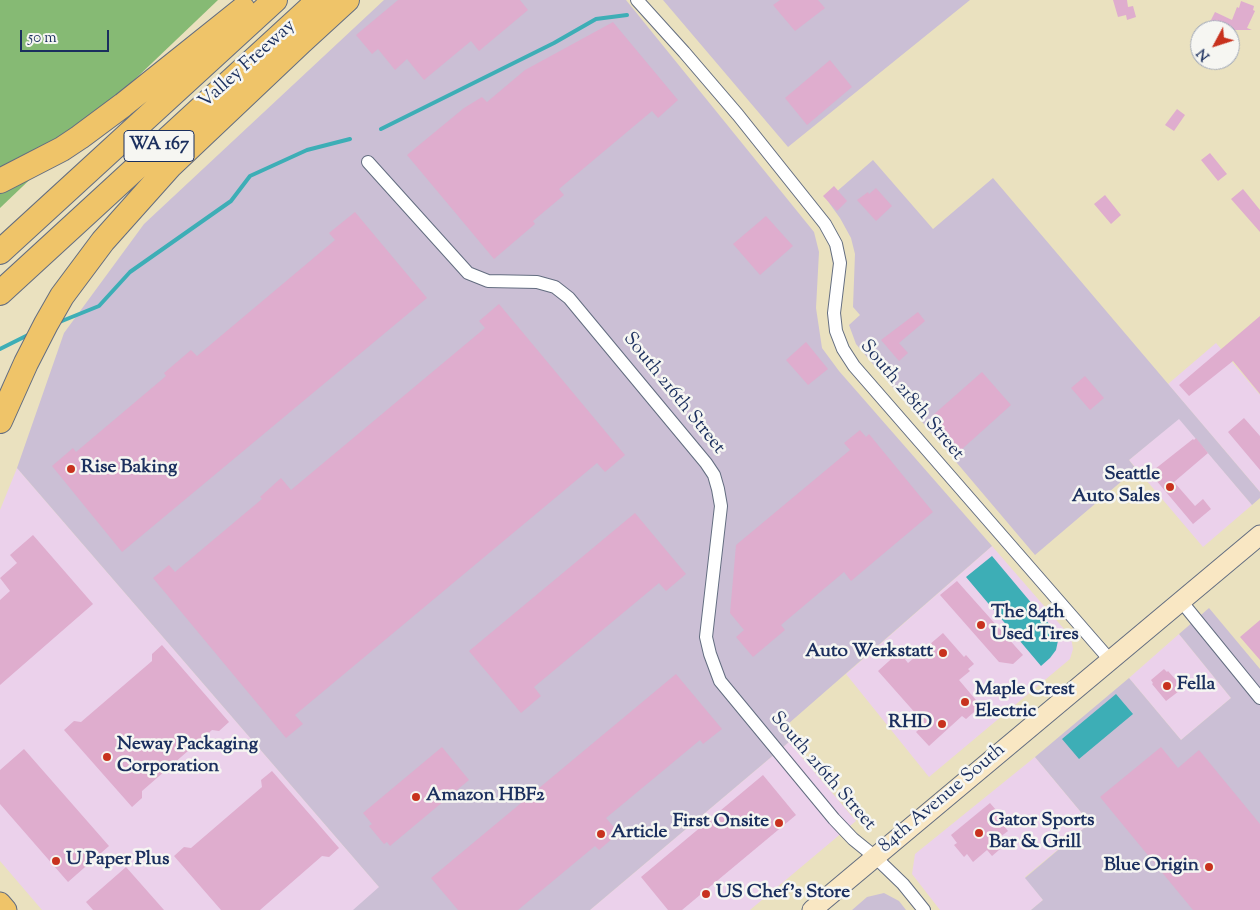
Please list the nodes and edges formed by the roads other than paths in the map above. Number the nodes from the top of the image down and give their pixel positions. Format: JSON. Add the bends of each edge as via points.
{"nodes":[{"id":1,"x":254,"y":0,"type":"edge"},
{"id":2,"x":275,"y":0,"type":"edge"},
{"id":3,"x":319,"y":0,"type":"edge"},
{"id":4,"x":347,"y":0,"type":"edge"},
{"id":5,"x":638,"y":0,"type":"edge"},
{"id":6,"x":368,"y":162,"type":"dead end"},
{"id":7,"x":0,"y":181,"type":"edge"},
{"id":8,"x":0,"y":252,"type":"edge"},
{"id":9,"x":0,"y":293,"type":"edge"},
{"id":10,"x":0,"y":421,"type":"edge"},
{"id":11,"x":1260,"y":535,"type":"edge"},
{"id":12,"x":1181,"y":600,"type":"junction"},
{"id":13,"x":1110,"y":660,"type":"junction"},
{"id":14,"x":1260,"y":698,"type":"edge"},
{"id":15,"x":874,"y":856,"type":"junction"},
{"id":16,"x":0,"y":903,"type":"edge"},
{"id":17,"x":6,"y":910,"type":"edge"},
{"id":18,"x":812,"y":910,"type":"edge"},
{"id":19,"x":924,"y":910,"type":"edge"}],
"edges":[{"from":1,"to":7,"type":"highway","via":[[80,137]]},
{"from":2,"to":8,"type":"highway","name":"Valley Freeway","number":"WA 167"},
{"from":3,"to":9,"type":"highway","name":"Valley Freeway","number":"WA 167"},
{"from":4,"to":10,"type":"highway","via":[[170,166],[103,241],[62,296]]},
{"from":5,"to":13,"type":"street","name":"South 218th Street","via":[[732,108],[825,224],[836,244],[840,263],[834,313],[836,331],[854,366]]},
{"from":6,"to":15,"type":"street","name":"South 216th Street","via":[[468,273],[488,281],[537,282],[554,287],[569,298],[706,463],[714,475],[721,506],[706,637],[720,681],[834,819],[853,840]]},
{"from":11,"to":12,"type":"main road","name":"84th Avenue South"},
{"from":12,"to":13,"type":"main road","name":"84th Avenue South"},
{"from":12,"to":14,"type":"street"},
{"from":13,"to":15,"type":"main road","name":"84th Avenue South"},
{"from":15,"to":18,"type":"main road","name":"84th Avenue South"},
{"from":15,"to":19,"type":"street","name":"South 216th Street"},
{"from":16,"to":17,"type":"main road"}]}
